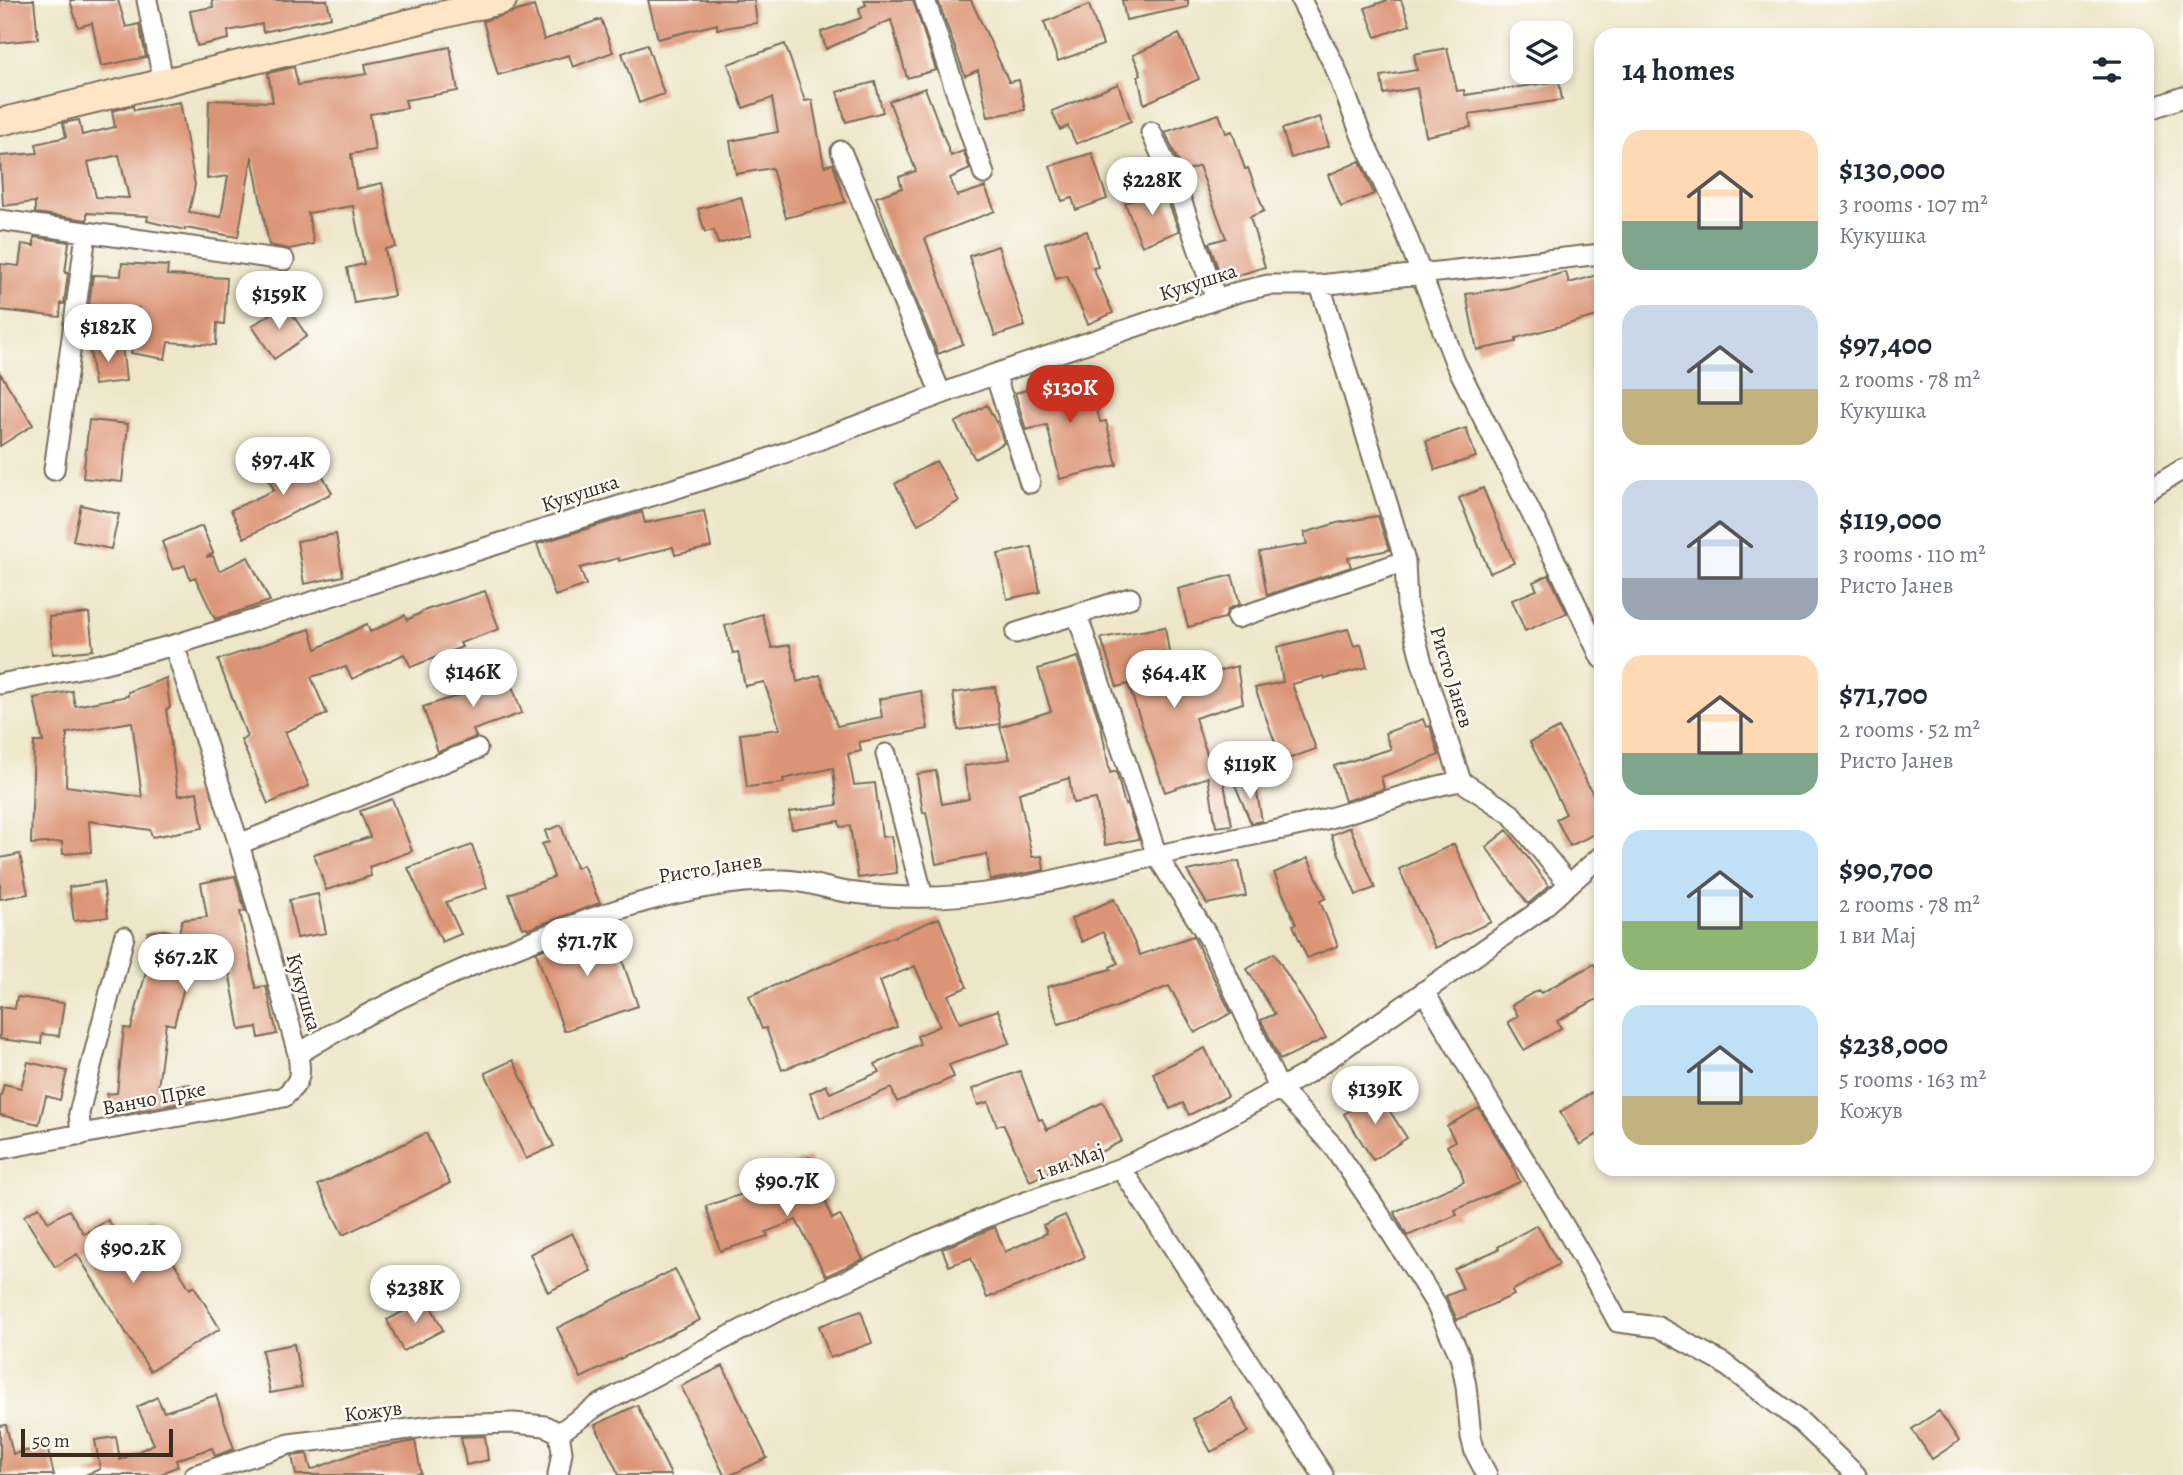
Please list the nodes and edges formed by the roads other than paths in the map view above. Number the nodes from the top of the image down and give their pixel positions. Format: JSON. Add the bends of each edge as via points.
{"nodes":[{"id":1,"x":146,"y":0,"type":"edge"},
{"id":2,"x":926,"y":0,"type":"edge"},
{"id":3,"x":1301,"y":0,"type":"edge"},
{"id":4,"x":489,"y":2,"type":"edge"},
{"id":5,"x":163,"y":80,"type":"junction"},
{"id":6,"x":2183,"y":97,"type":"edge"},
{"id":7,"x":2154,"y":107,"type":"edge"},
{"id":8,"x":0,"y":121,"type":"edge"},
{"id":9,"x":1151,"y":132,"type":"dead end"},
{"id":10,"x":841,"y":151,"type":"dead end"},
{"id":11,"x":984,"y":174,"type":"dead end"},
{"id":12,"x":0,"y":220,"type":"edge"},
{"id":13,"x":86,"y":233,"type":"junction"},
{"id":14,"x":1594,"y":255,"type":"edge"},
{"id":15,"x":284,"y":260,"type":"dead end"},
{"id":16,"x":1422,"y":275,"type":"junction"},
{"id":17,"x":1320,"y":285,"type":"junction"},
{"id":18,"x":1216,"y":299,"type":"junction"},
{"id":19,"x":995,"y":374,"type":"junction"},
{"id":20,"x":941,"y":394,"type":"junction"},
{"id":21,"x":2183,"y":469,"type":"edge"},
{"id":22,"x":54,"y":470,"type":"dead end"},
{"id":23,"x":1030,"y":483,"type":"dead end"},
{"id":24,"x":2154,"y":487,"type":"edge"},
{"id":25,"x":1405,"y":561,"type":"junction"},
{"id":26,"x":1130,"y":598,"type":"dead end"},
{"id":27,"x":1077,"y":614,"type":"junction"},
{"id":28,"x":1237,"y":618,"type":"dead end"},
{"id":29,"x":1016,"y":633,"type":"dead end"},
{"id":30,"x":1594,"y":643,"type":"edge"},
{"id":31,"x":174,"y":645,"type":"junction"},
{"id":32,"x":0,"y":684,"type":"edge"},
{"id":33,"x":477,"y":749,"type":"dead end"},
{"id":34,"x":886,"y":754,"type":"dead end"},
{"id":35,"x":1461,"y":781,"type":"junction"},
{"id":36,"x":239,"y":844,"type":"junction"},
{"id":37,"x":1157,"y":856,"type":"junction"},
{"id":38,"x":1594,"y":862,"type":"edge"},
{"id":39,"x":1568,"y":883,"type":"junction"},
{"id":40,"x":923,"y":897,"type":"junction"},
{"id":41,"x":124,"y":937,"type":"dead end"},
{"id":42,"x":1424,"y":991,"type":"junction"},
{"id":43,"x":299,"y":1063,"type":"junction"},
{"id":44,"x":1279,"y":1088,"type":"junction"},
{"id":45,"x":81,"y":1135,"type":"junction"},
{"id":46,"x":0,"y":1149,"type":"edge"},
{"id":47,"x":1121,"y":1168,"type":"junction"},
{"id":48,"x":559,"y":1433,"type":"junction"},
{"id":49,"x":195,"y":1475,"type":"edge"},
{"id":50,"x":558,"y":1475,"type":"edge"},
{"id":51,"x":1323,"y":1475,"type":"edge"},
{"id":52,"x":1487,"y":1475,"type":"edge"},
{"id":53,"x":1856,"y":1475,"type":"edge"}],
"edges":[{"from":1,"to":5,"type":"street"},
{"from":2,"to":11,"type":"street"},
{"from":3,"to":16,"type":"street","via":[[1335,67]]},
{"from":4,"to":5,"type":"main road"},
{"from":5,"to":8,"type":"main road"},
{"from":6,"to":7,"type":"street"},
{"from":9,"to":18,"type":"street","via":[[1179,194]]},
{"from":10,"to":20,"type":"street"},
{"from":12,"to":13,"type":"street"},
{"from":13,"to":15,"type":"street"},
{"from":13,"to":22,"type":"street"},
{"from":14,"to":16,"type":"street","name":"Кукушка"},
{"from":16,"to":17,"type":"street","name":"Кукушка"},
{"from":16,"to":30,"type":"street","via":[[1455,362]]},
{"from":17,"to":18,"type":"street","name":"Кукушка","via":[[1268,285]]},
{"from":17,"to":25,"type":"street","name":"Ристо Јанев"},
{"from":18,"to":19,"type":"street","name":"Кукушка"},
{"from":19,"to":20,"type":"street","name":"Кукушка"},
{"from":19,"to":23,"type":"street"},
{"from":20,"to":31,"type":"street","name":"Кукушка","via":[[757,463]]},
{"from":21,"to":24,"type":"street"},
{"from":25,"to":28,"type":"street"},
{"from":25,"to":35,"type":"street","name":"Ристо Јанев","via":[[1407,605]]},
{"from":26,"to":27,"type":"street"},
{"from":27,"to":29,"type":"street"},
{"from":27,"to":37,"type":"street"},
{"from":31,"to":32,"type":"street","name":"Кукушка"},
{"from":31,"to":36,"type":"street","name":"Кукушка"},
{"from":33,"to":36,"type":"street"},
{"from":34,"to":40,"type":"street"},
{"from":35,"to":37,"type":"street","name":"Ристо Јанев","via":[[1316,822]]},
{"from":35,"to":39,"type":"street","via":[[1511,814]]},
{"from":36,"to":43,"type":"street","name":"Кукушка"},
{"from":37,"to":40,"type":"street","name":"Ристо Јанев","via":[[1052,883]]},
{"from":37,"to":44,"type":"street","via":[[1212,943]]},
{"from":38,"to":39,"type":"street","name":"1 ви Мај"},
{"from":39,"to":42,"type":"street","name":"1 ви Мај","via":[[1539,911]]},
{"from":40,"to":43,"type":"street","name":"Ристо Јанев","via":[[867,895],[785,879],[685,892],[621,908],[474,964],[339,1028]]},
{"from":41,"to":45,"type":"street","via":[[79,1113]]},
{"from":42,"to":44,"type":"street","name":"1 ви Мај","via":[[1308,1073]]},
{"from":42,"to":53,"type":"street","via":[[1618,1322],[1658,1327],[1723,1363],[1801,1423]]},
{"from":43,"to":45,"type":"street","name":"Ванчо Прке","via":[[297,1085],[284,1097]]},
{"from":44,"to":47,"type":"street","name":"1 ви Мај","via":[[1198,1133]]},
{"from":44,"to":52,"type":"street","via":[[1333,1146],[1436,1304],[1460,1356],[1471,1437]]},
{"from":45,"to":46,"type":"street","name":"Ванчо Прке"},
{"from":47,"to":48,"type":"street","name":"1 ви Мај","via":[[919,1245],[779,1310],[597,1406]]},
{"from":47,"to":51,"type":"street"},
{"from":48,"to":49,"type":"street","name":"Кожув","via":[[545,1426],[514,1423],[441,1425],[289,1444]]},
{"from":48,"to":50,"type":"street"}]}
